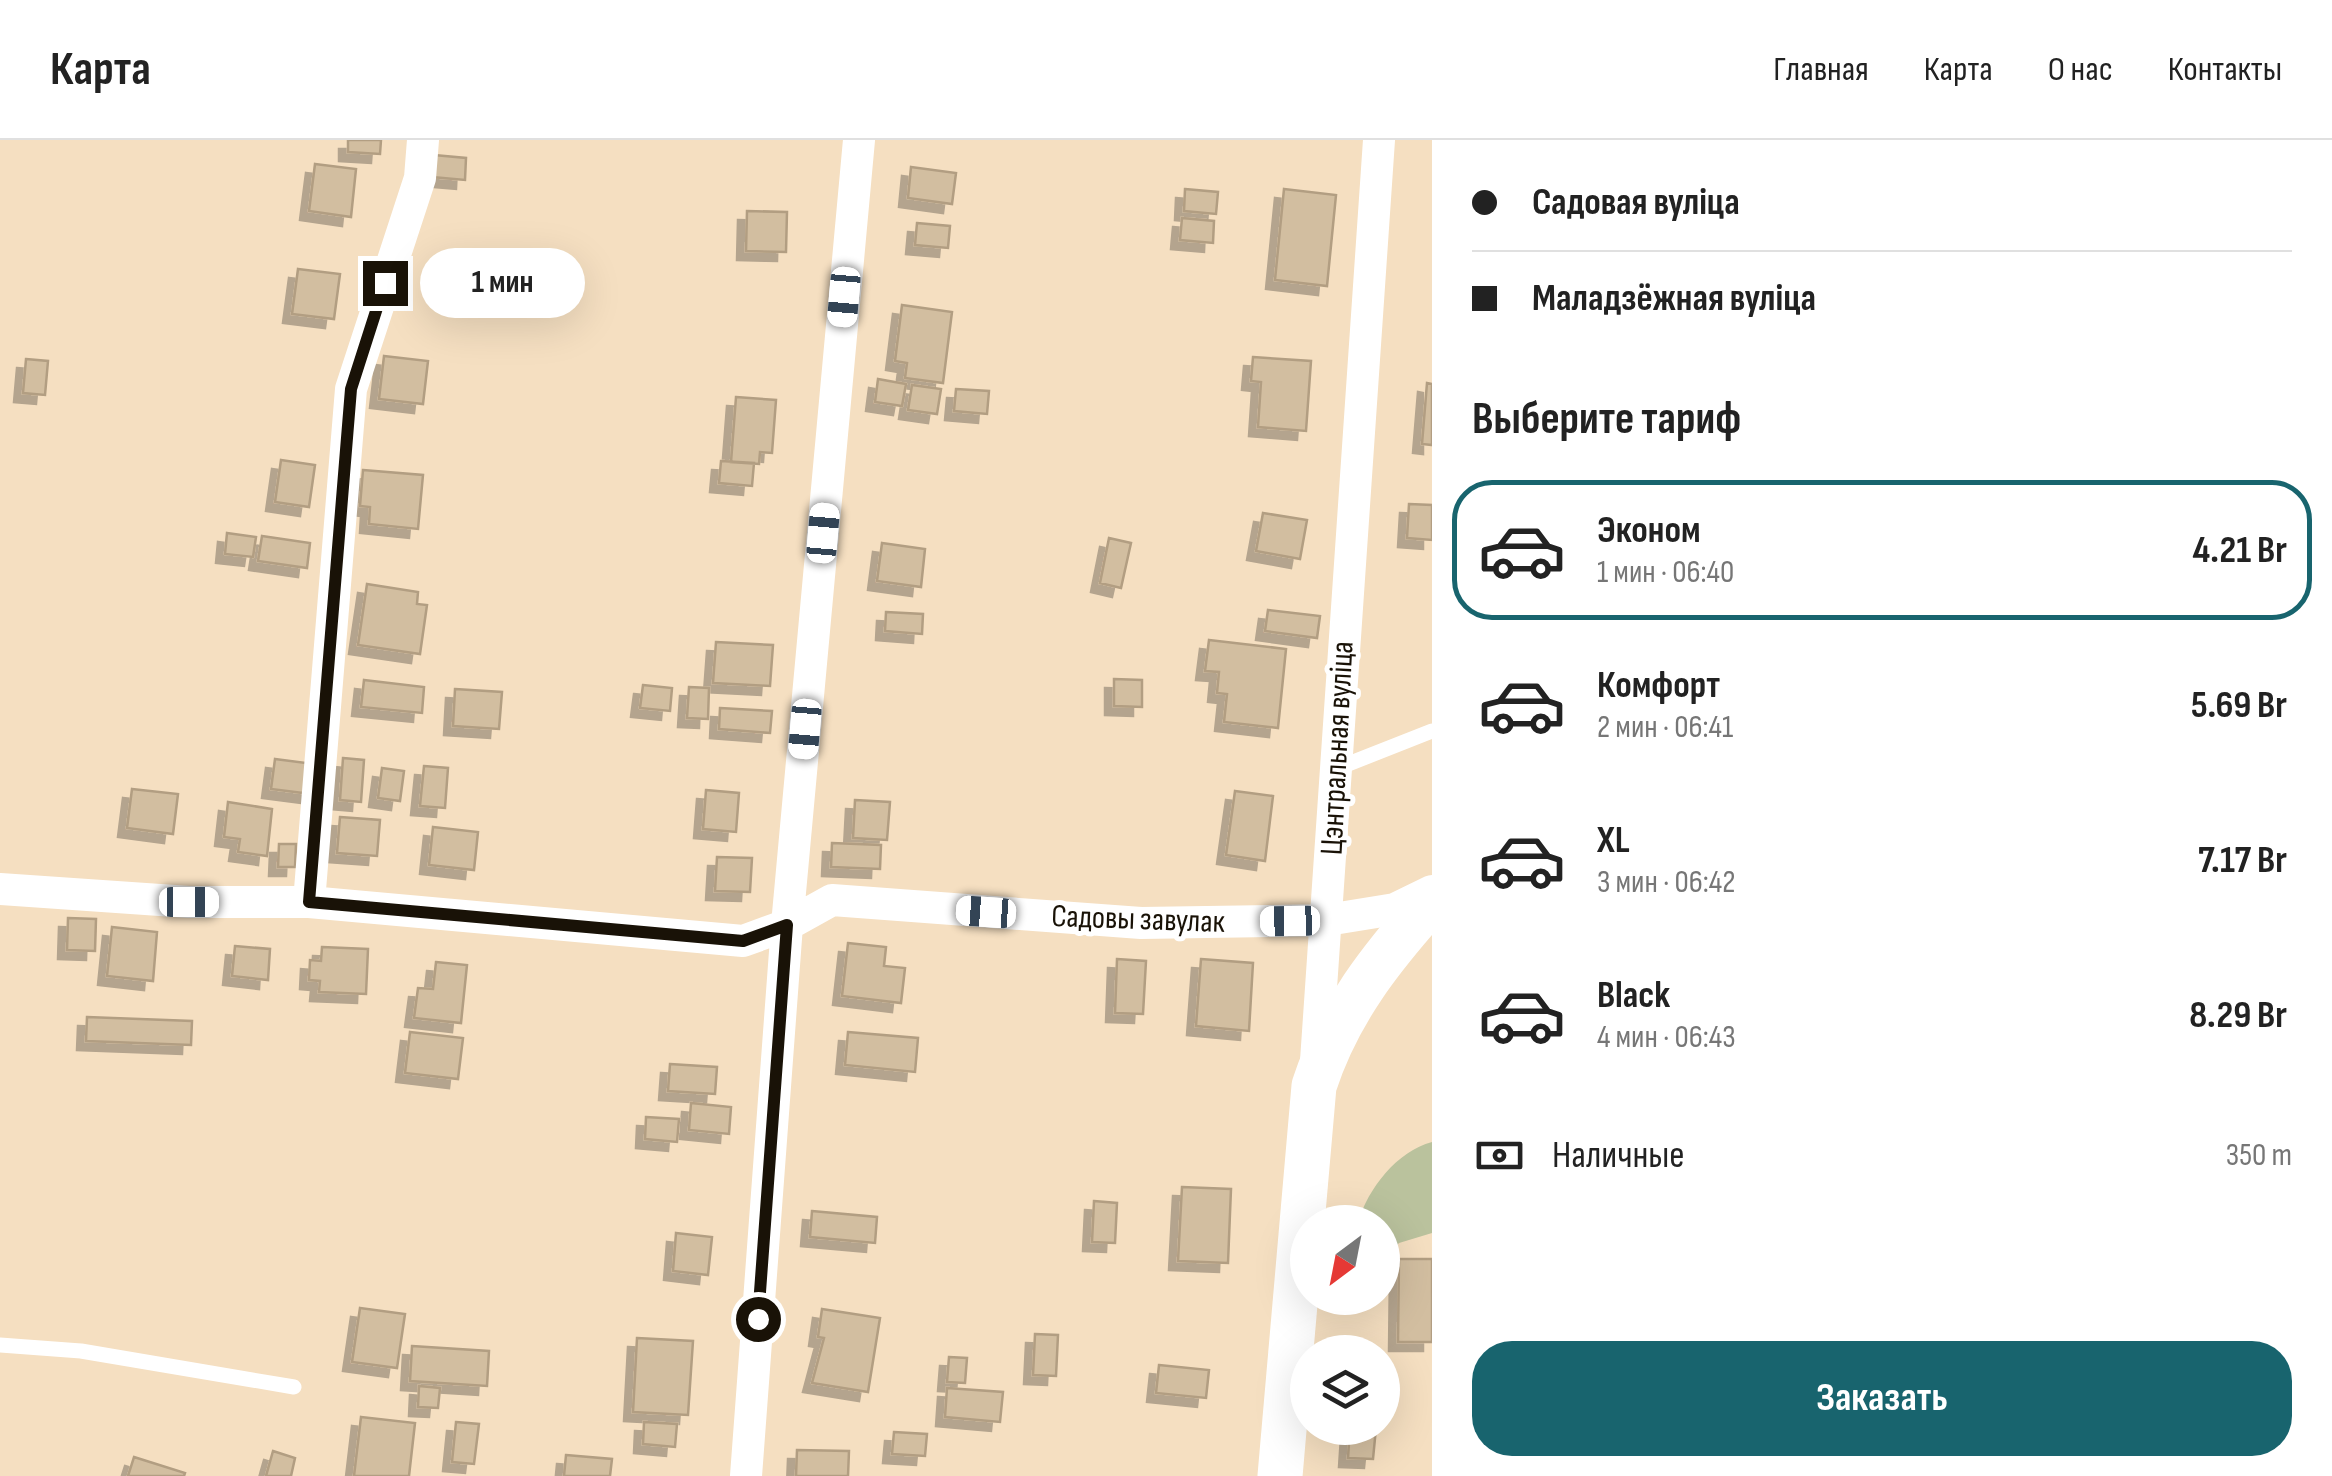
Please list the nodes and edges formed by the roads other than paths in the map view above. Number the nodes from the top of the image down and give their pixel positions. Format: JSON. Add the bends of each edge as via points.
{"nodes":[{"id":1,"x":423,"y":140,"type":"edge"},
{"id":2,"x":858,"y":140,"type":"edge"},
{"id":3,"x":1379,"y":140,"type":"edge"},
{"id":4,"x":1432,"y":731,"type":"edge"},
{"id":5,"x":1334,"y":770,"type":"junction"},
{"id":6,"x":0,"y":889,"type":"edge"},
{"id":7,"x":1432,"y":891,"type":"edge"},
{"id":8,"x":1432,"y":901,"type":"edge"},
{"id":9,"x":309,"y":902,"type":"junction"},
{"id":10,"x":1328,"y":920,"type":"junction"},
{"id":11,"x":787,"y":925,"type":"junction"},
{"id":12,"x":1314,"y":1086,"type":"junction"},
{"id":13,"x":0,"y":1345,"type":"edge"},
{"id":14,"x":294,"y":1387,"type":"dead end"},
{"id":15,"x":746,"y":1476,"type":"edge"},
{"id":16,"x":1280,"y":1476,"type":"edge"}],
"edges":[{"from":1,"to":9,"type":"street","via":[[420,178],[351,389]]},
{"from":2,"to":11,"type":"street"},
{"from":3,"to":5,"type":"street","name":"Цэнтральная вуліца"},
{"from":4,"to":5,"type":"lane"},
{"from":5,"to":10,"type":"street","name":"Цэнтральная вуліца"},
{"from":6,"to":9,"type":"street","name":"Садовы завулак","via":[[189,902]]},
{"from":7,"to":10,"type":"street","name":"Садовы завулак","via":[[1394,909]]},
{"from":8,"to":12,"type":"main road","via":[[1350,1001]]},
{"from":9,"to":11,"type":"street","name":"Садовы завулак","via":[[743,941]]},
{"from":10,"to":11,"type":"street","name":"Садовы завулак","via":[[1141,923],[832,900]]},
{"from":10,"to":12,"type":"street","name":"Цэнтральная вуліца"},
{"from":11,"to":15,"type":"street"},
{"from":12,"to":16,"type":"main road","name":"Цэнтральная вуліца"},
{"from":13,"to":14,"type":"lane","via":[[82,1350]]}]}
